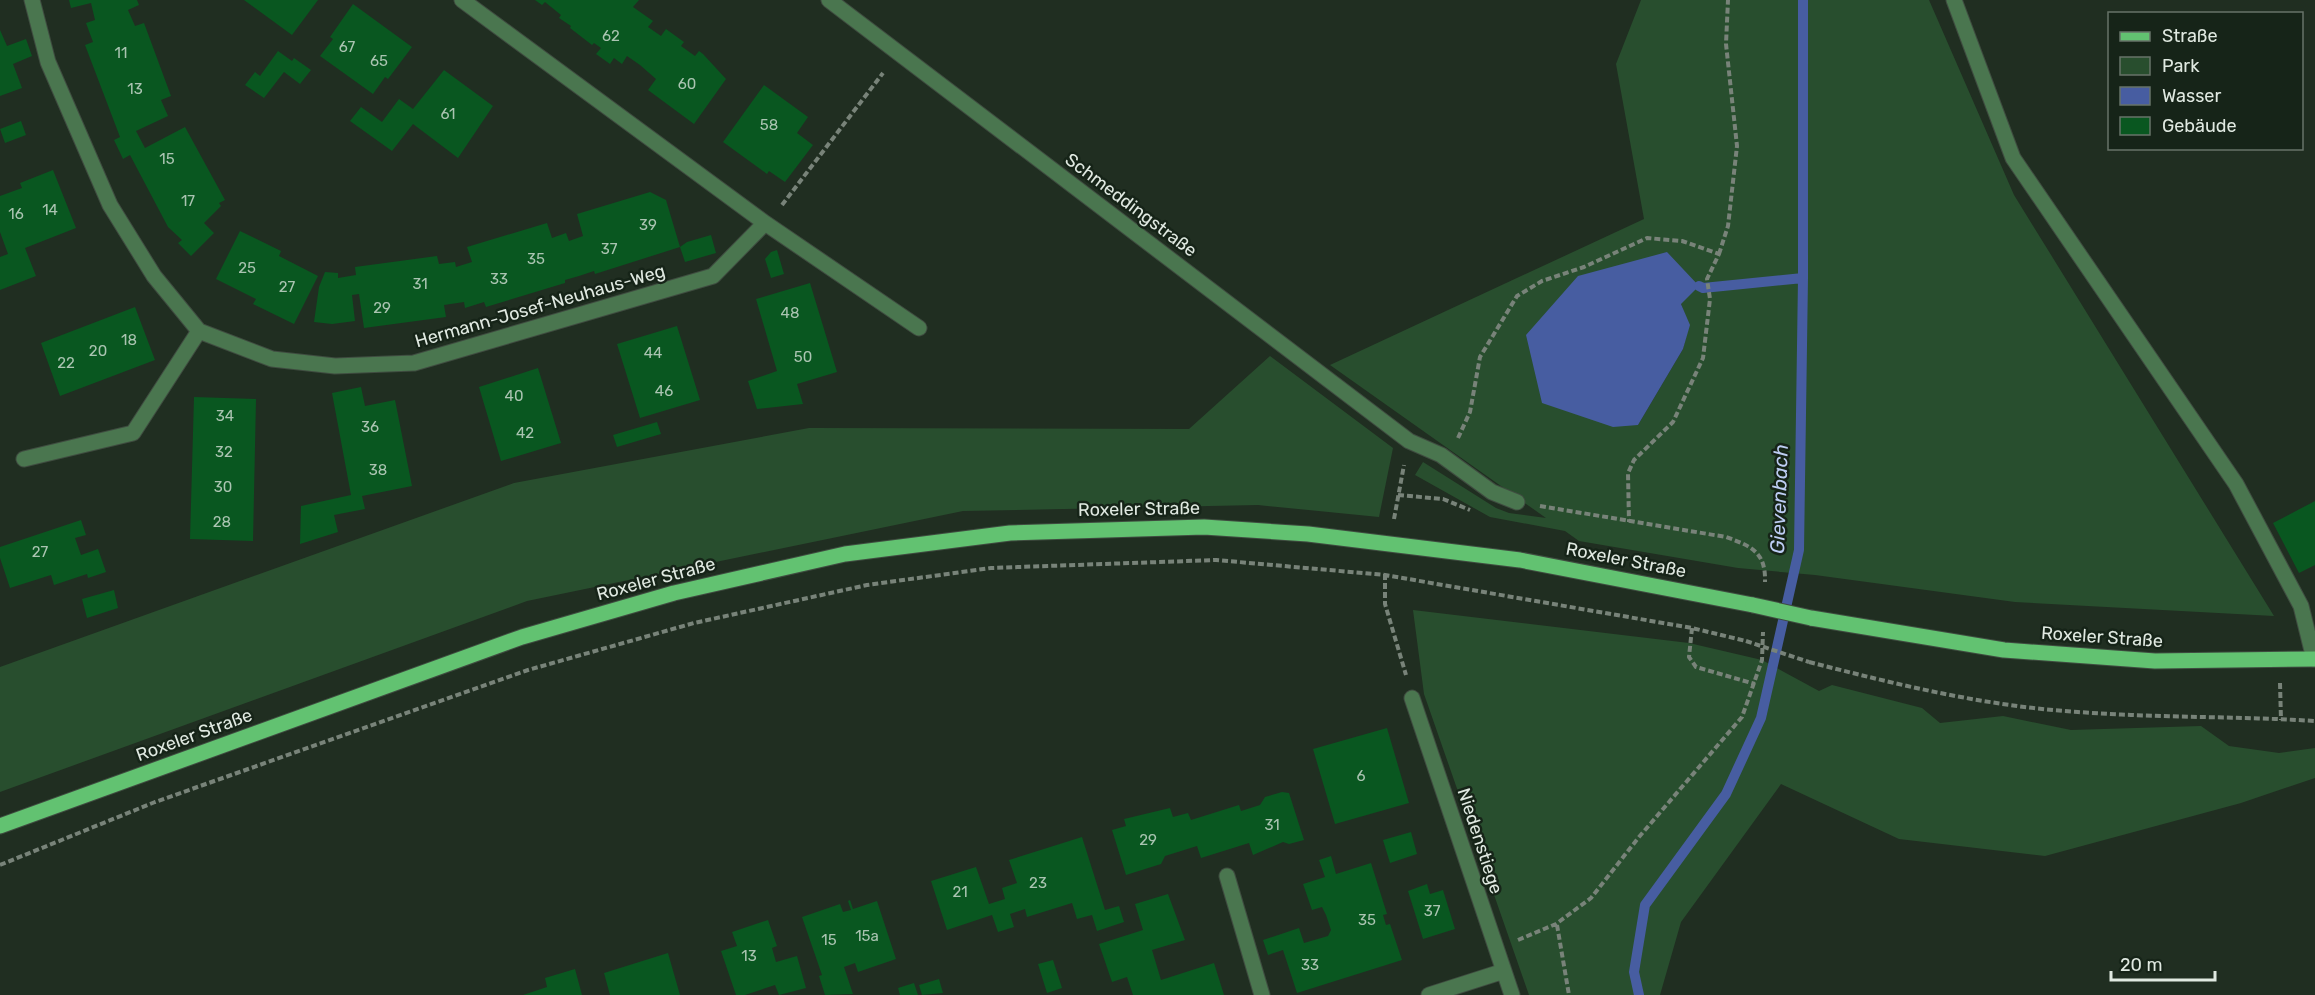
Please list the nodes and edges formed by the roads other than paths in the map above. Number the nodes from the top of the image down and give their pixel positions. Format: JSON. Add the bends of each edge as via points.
{"nodes":[{"id":1,"x":32,"y":0,"type":"edge"},
{"id":2,"x":462,"y":0,"type":"edge"},
{"id":3,"x":829,"y":0,"type":"edge"},
{"id":4,"x":1954,"y":0,"type":"edge"},
{"id":5,"x":765,"y":223,"type":"junction"},
{"id":6,"x":919,"y":328,"type":"dead end"},
{"id":7,"x":199,"y":331,"type":"junction"},
{"id":8,"x":24,"y":459,"type":"dead end"},
{"id":9,"x":1517,"y":502,"type":"dead end"},
{"id":10,"x":2315,"y":659,"type":"edge"},
{"id":11,"x":1412,"y":698,"type":"road end"},
{"id":12,"x":0,"y":826,"type":"edge"},
{"id":13,"x":1227,"y":876,"type":"dead end"},
{"id":14,"x":1503,"y":971,"type":"junction"},
{"id":15,"x":1262,"y":995,"type":"edge"},
{"id":16,"x":1429,"y":995,"type":"edge"},
{"id":17,"x":1512,"y":995,"type":"edge"}],
"edges":[{"from":1,"to":7,"type":"street","name":"Hermann-Josef-Neuhaus-Weg","via":[[48,62],[110,205],[154,276]]},
{"from":2,"to":5,"type":"street"},
{"from":3,"to":9,"type":"street","name":"Schmeddingstraße","via":[[1409,441],[1441,455],[1492,492]]},
{"from":4,"to":10,"type":"street","name":"Roxeler Straße","via":[[2013,158],[2236,484],[2301,606]]},
{"from":5,"to":6,"type":"street"},
{"from":5,"to":7,"type":"street","name":"Hermann-Josef-Neuhaus-Weg","via":[[712,276],[414,363],[335,366],[272,359]]},
{"from":7,"to":8,"type":"street","via":[[133,433]]},
{"from":10,"to":12,"type":"main road","name":"Roxeler Straße","bridge":true,"via":[[2155,661],[2004,650],[1811,618],[1520,560],[1389,542],[1204,527],[1010,532],[845,554],[674,592],[522,637]]},
{"from":11,"to":14,"type":"street","name":"Niedenstiege"},
{"from":13,"to":15,"type":"street"},
{"from":14,"to":16,"type":"street"},
{"from":14,"to":17,"type":"street","name":"Niedenstiege"}]}
